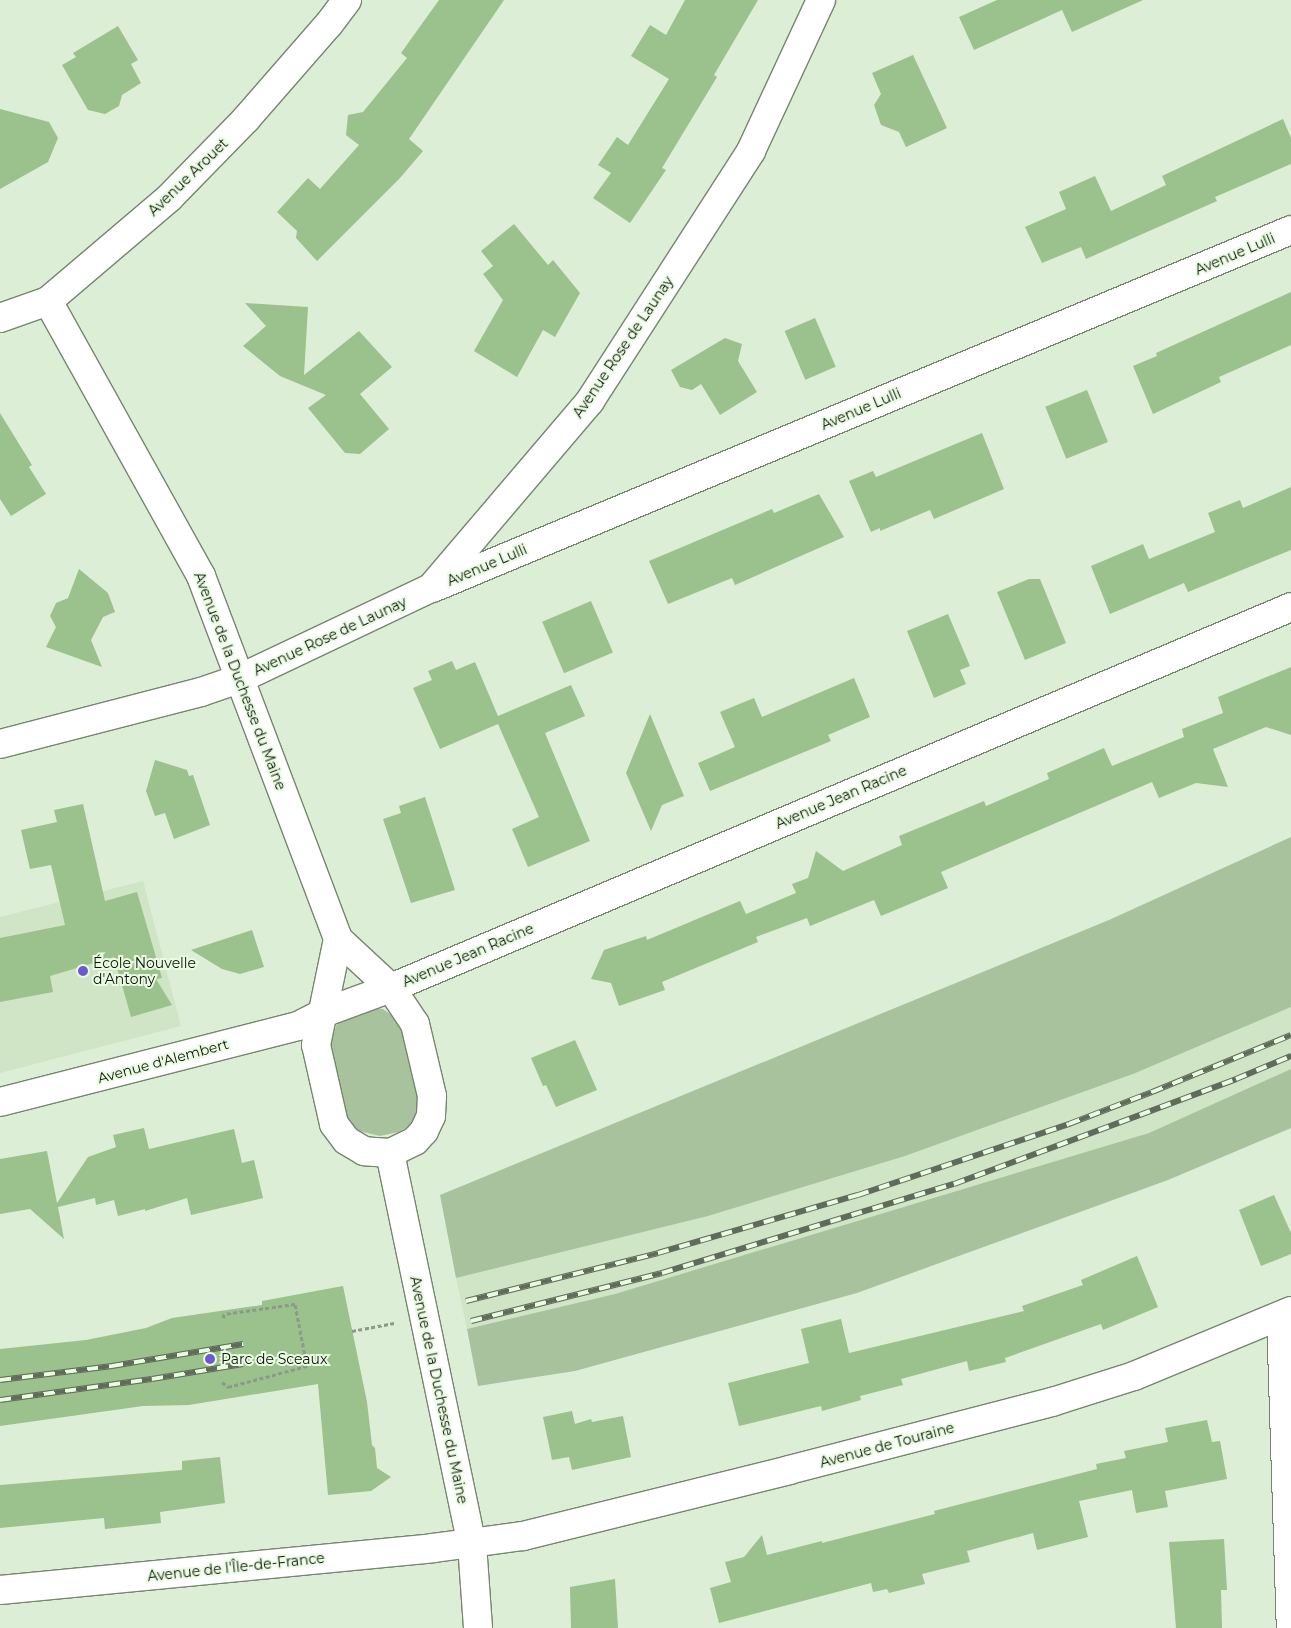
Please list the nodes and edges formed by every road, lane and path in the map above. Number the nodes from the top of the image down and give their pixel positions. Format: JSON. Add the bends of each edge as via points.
{"nodes":[{"id":1,"x":347,"y":0,"type":"edge"},
{"id":2,"x":821,"y":0,"type":"edge"},
{"id":3,"x":1291,"y":230,"type":"edge"},
{"id":4,"x":48,"y":301,"type":"junction"},
{"id":5,"x":0,"y":318,"type":"edge"},
{"id":6,"x":432,"y":588,"type":"junction"},
{"id":7,"x":1291,"y":607,"type":"edge"},
{"id":8,"x":239,"y":679,"type":"junction"},
{"id":9,"x":0,"y":744,"type":"edge"},
{"id":10,"x":338,"y":939,"type":"junction"},
{"id":11,"x":391,"y":988,"type":"junction"},
{"id":12,"x":323,"y":1013,"type":"junction"},
{"id":13,"x":0,"y":1102,"type":"edge"},
{"id":14,"x":390,"y":1153,"type":"junction"},
{"id":15,"x":1286,"y":1313,"type":"edge"},
{"id":16,"x":424,"y":1318,"type":"junction"},
{"id":17,"x":223,"y":1319,"type":"dead end"},
{"id":18,"x":352,"y":1331,"type":"dead end"},
{"id":19,"x":222,"y":1382,"type":"dead end"},
{"id":20,"x":472,"y":1544,"type":"junction"},
{"id":21,"x":0,"y":1590,"type":"edge"},
{"id":22,"x":478,"y":1628,"type":"edge"},
{"id":23,"x":1291,"y":1628,"type":"edge"}],
"edges":[{"from":1,"to":4,"type":"street","name":"Avenue Arouet","via":[[246,119],[170,198]]},
{"from":2,"to":6,"type":"street","name":"Avenue Rose de Launay","via":[[751,151],[590,401]]},
{"from":3,"to":6,"type":"street","name":"Avenue Lulli"},
{"from":4,"to":5,"type":"street","name":"Avenue Arouet"},
{"from":4,"to":8,"type":"street","name":"Avenue de la Duchesse du Maine","via":[[201,576]]},
{"from":6,"to":8,"type":"street","name":"Avenue Rose de Launay"},
{"from":7,"to":11,"type":"street","name":"Avenue Jean Racine"},
{"from":8,"to":9,"type":"street","name":"Avenue Rose de Launay","via":[[201,692]]},
{"from":8,"to":10,"type":"street","name":"Avenue de la Duchesse du Maine"},
{"from":10,"to":11,"type":"street","name":"Avenue de la Duchesse du Maine"},
{"from":10,"to":12,"type":"street"},
{"from":11,"to":12,"type":"street"},
{"from":11,"to":14,"type":"street","name":"Avenue de la Duchesse du Maine","via":[[415,1024],[432,1096],[431,1116],[424,1131],[415,1141]]},
{"from":12,"to":13,"type":"street","name":"Avenue d'Alembert","via":[[298,1026]]},
{"from":12,"to":14,"type":"street","via":[[316,1044],[334,1124],[346,1140],[364,1151]]},
{"from":14,"to":16,"type":"street","name":"Avenue de la Duchesse du Maine"},
{"from":15,"to":20,"type":"street","name":"Avenue de Touraine","via":[[1134,1376],[1052,1402],[542,1531]]},
{"from":15,"to":23,"type":"street"},
{"from":16,"to":18,"type":"path"},
{"from":16,"to":20,"type":"street","name":"Avenue de la Duchesse du Maine"},
{"from":17,"to":19,"type":"path","via":[[224,1314],[295,1304],[307,1366],[228,1388]]},
{"from":20,"to":21,"type":"street","name":"Avenue de l'Île-de-France"},
{"from":20,"to":22,"type":"street","name":"Avenue de la Duchesse du Maine"}]}
